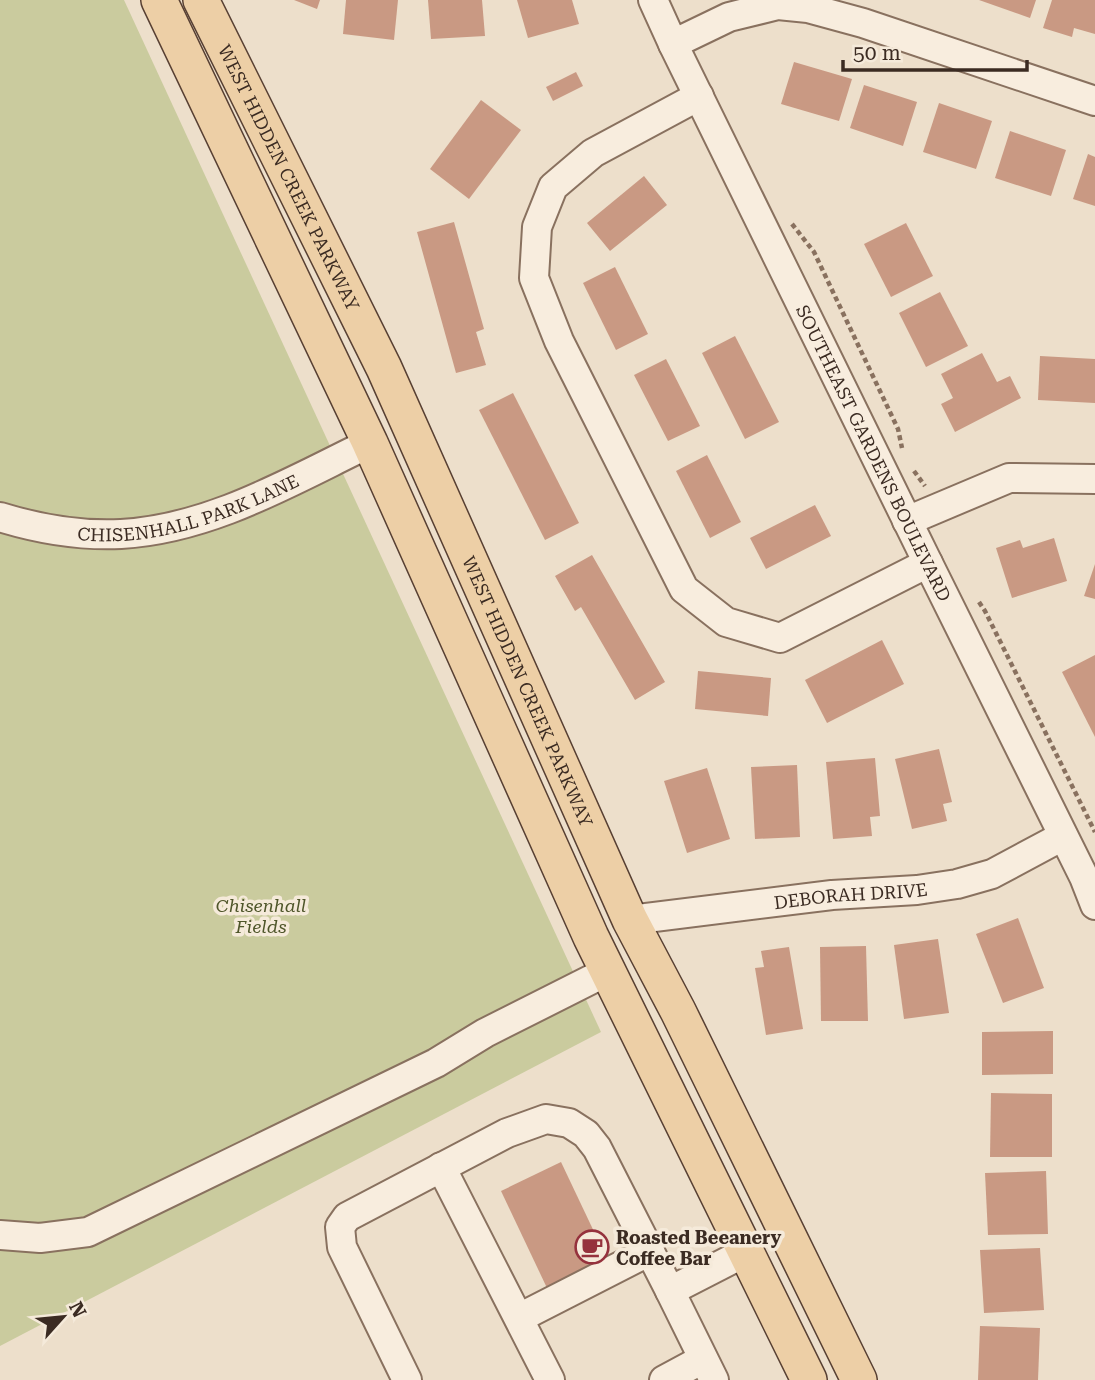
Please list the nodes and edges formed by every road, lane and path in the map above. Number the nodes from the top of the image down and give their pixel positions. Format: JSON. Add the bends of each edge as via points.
{"nodes":[{"id":1,"x":159,"y":0,"type":"edge"},
{"id":2,"x":201,"y":0,"type":"edge"},
{"id":3,"x":653,"y":0,"type":"edge"},
{"id":4,"x":673,"y":44,"type":"junction"},
{"id":5,"x":699,"y":96,"type":"junction"},
{"id":6,"x":1095,"y":101,"type":"edge"},
{"id":7,"x":789,"y":221,"type":"dead end"},
{"id":8,"x":409,"y":425,"type":"junction"},
{"id":9,"x":370,"y":443,"type":"junction"},
{"id":10,"x":904,"y":458,"type":"dead end"},
{"id":11,"x":910,"y":466,"type":"dead end"},
{"id":12,"x":1095,"y":479,"type":"edge"},
{"id":13,"x":935,"y":509,"type":"junction"},
{"id":14,"x":0,"y":517,"type":"edge"},
{"id":15,"x":907,"y":521,"type":"junction"},
{"id":16,"x":928,"y":563,"type":"junction"},
{"id":17,"x":973,"y":595,"type":"dead end"},
{"id":18,"x":1095,"y":832,"type":"edge"},
{"id":19,"x":1063,"y":836,"type":"junction"},
{"id":20,"x":1095,"y":905,"type":"edge"},
{"id":21,"x":630,"y":919,"type":"junction"},
{"id":22,"x":608,"y":971,"type":"junction"},
{"id":23,"x":441,"y":1167,"type":"junction"},
{"id":24,"x":0,"y":1235,"type":"edge"},
{"id":25,"x":650,"y":1251,"type":"junction"},
{"id":26,"x":746,"y":1252,"type":"junction"},
{"id":27,"x":670,"y":1291,"type":"junction"},
{"id":28,"x":519,"y":1318,"type":"junction"},
{"id":29,"x":708,"y":1370,"type":"edge"},
{"id":30,"x":407,"y":1380,"type":"edge"},
{"id":31,"x":550,"y":1380,"type":"edge"},
{"id":32,"x":664,"y":1380,"type":"edge"},
{"id":33,"x":809,"y":1380,"type":"edge"},
{"id":34,"x":859,"y":1380,"type":"edge"}],
"edges":[{"from":1,"to":9,"type":"main road"},
{"from":2,"to":8,"type":"main road","name":"WEST HIDDEN CREEK PARKWAY"},
{"from":3,"to":4,"type":"street","name":"SOUTHEAST GARDENS BOULEVARD"},
{"from":4,"to":5,"type":"street","name":"SOUTHEAST GARDENS BOULEVARD"},
{"from":4,"to":6,"type":"street","via":[[729,17],[778,5],[808,8]]},
{"from":5,"to":15,"type":"street","name":"SOUTHEAST GARDENS BOULEVARD"},
{"from":5,"to":16,"type":"street","via":[[593,153],[553,187],[537,227],[534,278],[558,341],[684,589],[726,622],[780,638]]},
{"from":7,"to":10,"type":"path","via":[[814,252],[898,429]]},
{"from":8,"to":9,"type":"main road"},
{"from":8,"to":21,"type":"main road","name":"WEST HIDDEN CREEK PARKWAY"},
{"from":9,"to":14,"type":"street","name":"CHISENHALL PARK LANE","via":[[252,500],[165,528],[78,533],[36,528]]},
{"from":9,"to":22,"type":"main road"},
{"from":11,"to":13,"type":"path","via":[[928,489]]},
{"from":12,"to":13,"type":"street","via":[[1009,478]]},
{"from":13,"to":15,"type":"street"},
{"from":15,"to":16,"type":"street","name":"SOUTHEAST GARDENS BOULEVARD"},
{"from":16,"to":19,"type":"street","name":"SOUTHEAST GARDENS BOULEVARD"},
{"from":17,"to":18,"type":"path"},
{"from":19,"to":20,"type":"street","name":"SOUTHEAST GARDENS BOULEVARD"},
{"from":19,"to":21,"type":"street","name":"DEBORAH DRIVE","via":[[992,874],[957,884]]},
{"from":21,"to":34,"type":"main road","name":"WEST HIDDEN CREEK PARKWAY"},
{"from":22,"to":24,"type":"street","via":[[436,1063],[88,1232],[40,1238]]},
{"from":22,"to":26,"type":"main road"},
{"from":23,"to":25,"type":"street","via":[[546,1118],[569,1123],[597,1148]]},
{"from":23,"to":28,"type":"street"},
{"from":23,"to":30,"type":"street","via":[[347,1217],[340,1227],[342,1247]]},
{"from":25,"to":27,"type":"street"},
{"from":25,"to":28,"type":"street"},
{"from":26,"to":27,"type":"street"},
{"from":26,"to":33,"type":"main road"},
{"from":27,"to":29,"type":"street"},
{"from":28,"to":31,"type":"street"},
{"from":29,"to":32,"type":"street"}]}
